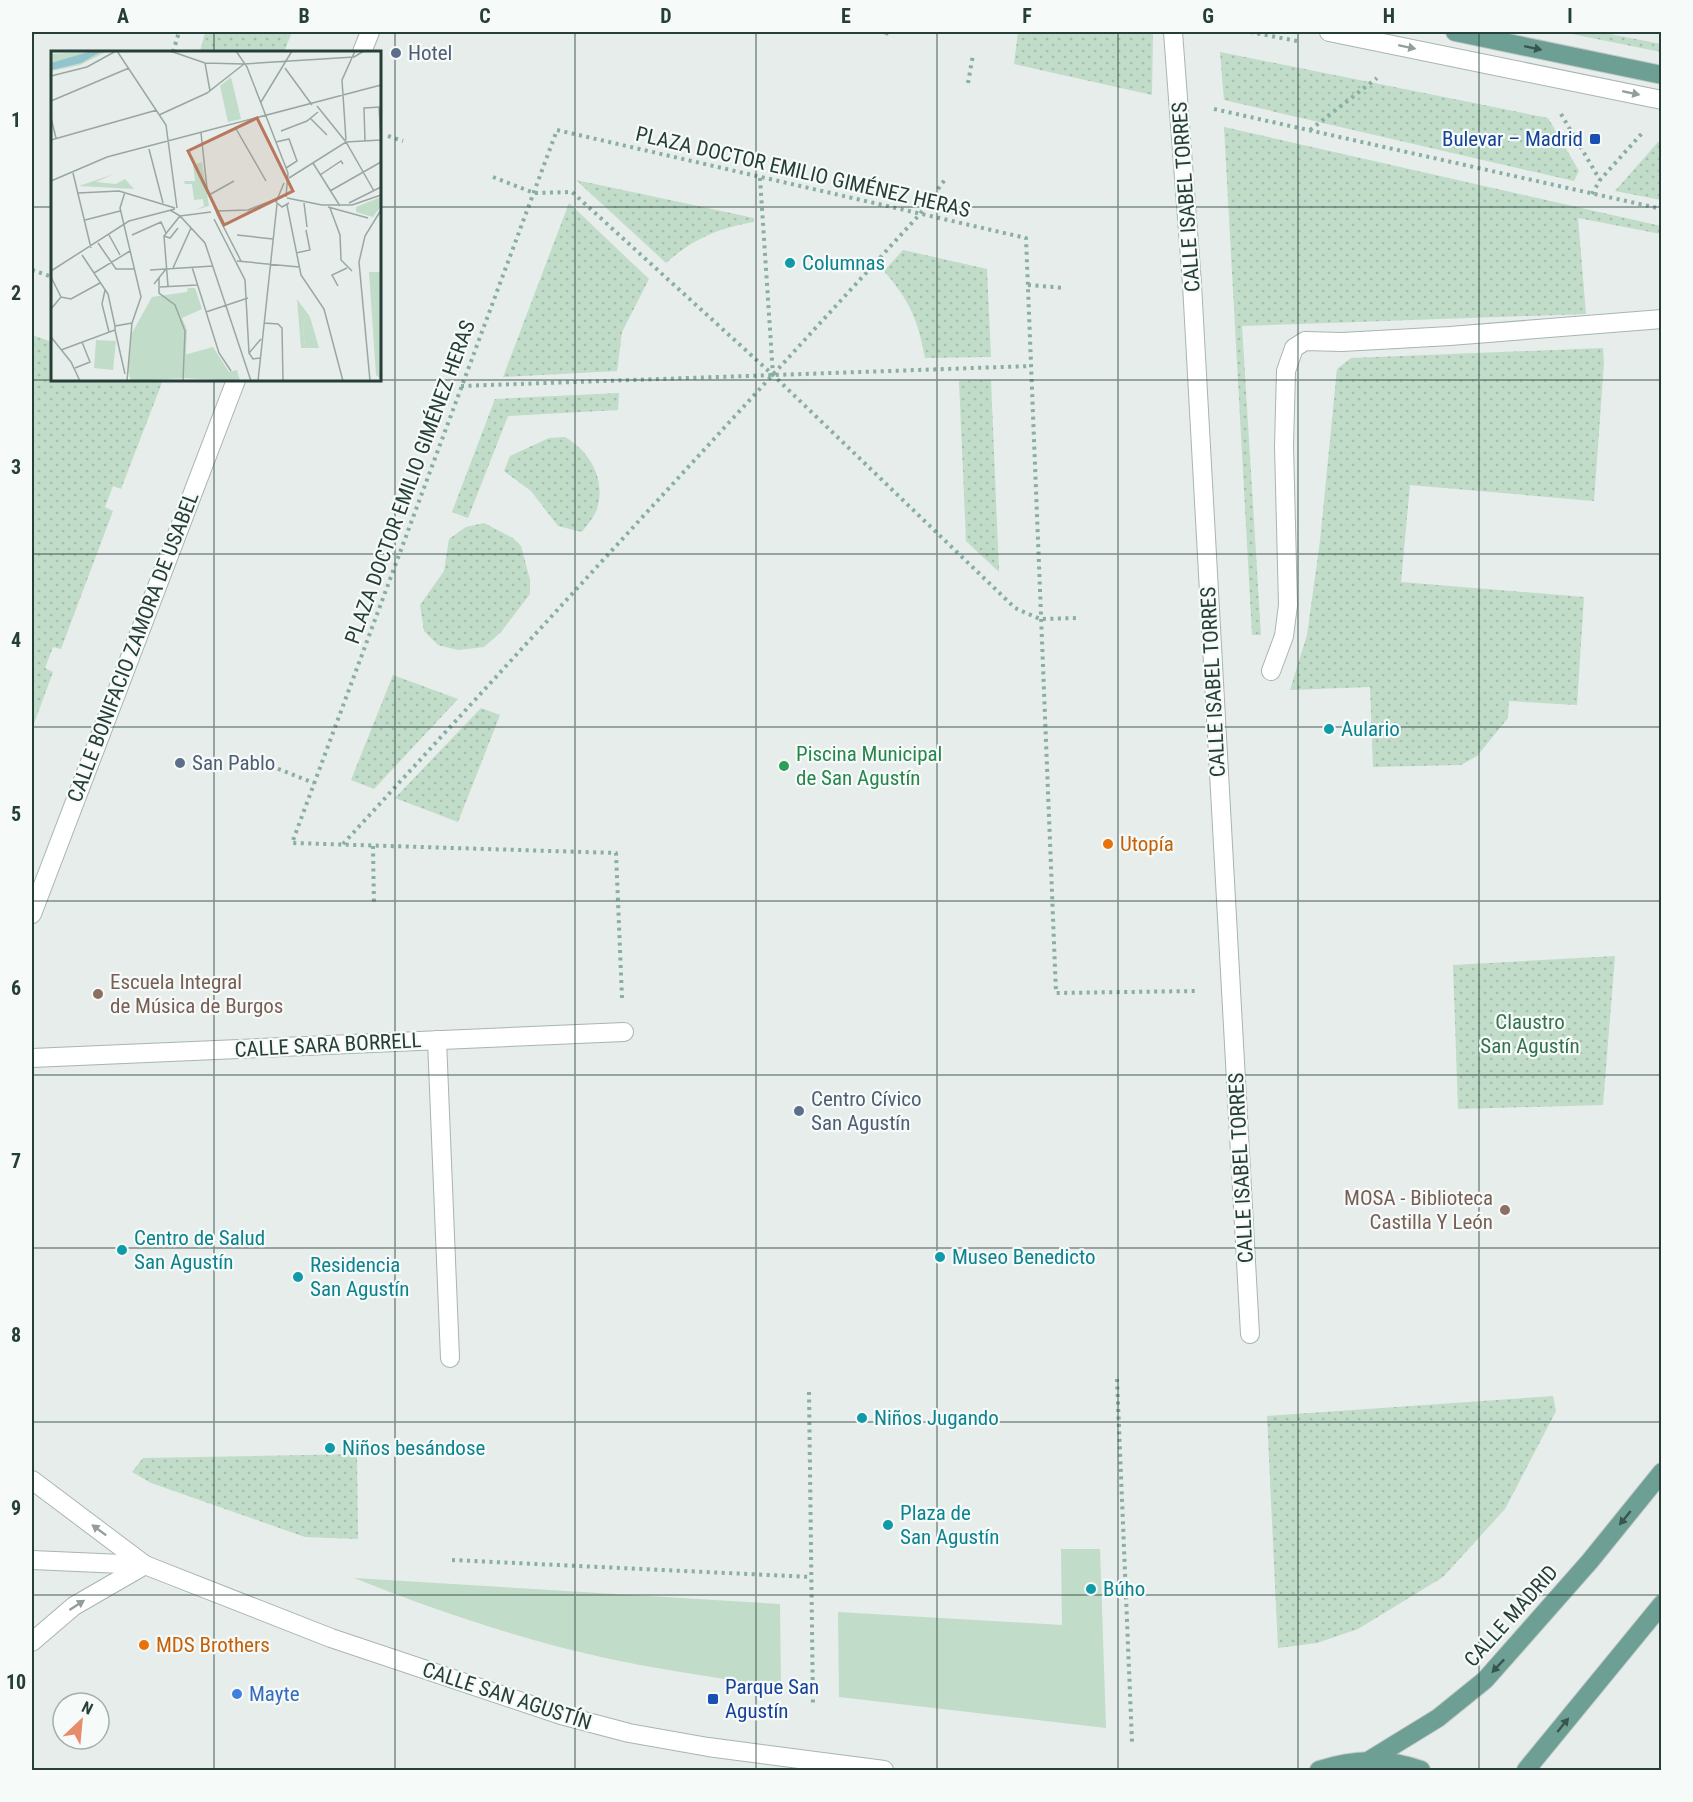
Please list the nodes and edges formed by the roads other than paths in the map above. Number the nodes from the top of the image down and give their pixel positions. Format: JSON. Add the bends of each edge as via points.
{"nodes":[{"id":1,"x":370,"y":32,"type":"edge"},
{"id":2,"x":1173,"y":32,"type":"edge"},
{"id":3,"x":1329,"y":32,"type":"edge"},
{"id":4,"x":1455,"y":32,"type":"edge"},
{"id":5,"x":362,"y":51,"type":"edge"},
{"id":6,"x":1662,"y":75,"type":"edge"},
{"id":7,"x":1662,"y":100,"type":"edge"},
{"id":8,"x":1662,"y":319,"type":"edge"},
{"id":9,"x":236,"y":381,"type":"edge"},
{"id":10,"x":1271,"y":671,"type":"dead end"},
{"id":11,"x":32,"y":914,"type":"edge"},
{"id":12,"x":624,"y":1032,"type":"road end"},
{"id":13,"x":437,"y":1040,"type":"junction"},
{"id":14,"x":32,"y":1058,"type":"edge"},
{"id":15,"x":1250,"y":1334,"type":"dead end"},
{"id":16,"x":450,"y":1358,"type":"dead end"},
{"id":17,"x":1662,"y":1472,"type":"edge"},
{"id":18,"x":32,"y":1480,"type":"edge"},
{"id":19,"x":32,"y":1560,"type":"edge"},
{"id":20,"x":146,"y":1565,"type":"junction"},
{"id":21,"x":1662,"y":1604,"type":"edge"},
{"id":22,"x":32,"y":1642,"type":"edge"},
{"id":23,"x":1368,"y":1761,"type":"junction"},
{"id":24,"x":884,"y":1770,"type":"edge"},
{"id":25,"x":1319,"y":1770,"type":"edge"},
{"id":26,"x":1421,"y":1770,"type":"edge"},
{"id":27,"x":1526,"y":1770,"type":"edge"}],
"edges":[{"from":1,"to":5,"type":"street"},
{"from":2,"to":15,"type":"street","name":"CALLE ISABEL TORRES","via":[[1192,284]]},
{"from":3,"to":7,"type":"street","one_way":true},
{"from":4,"to":6,"type":"main road","one_way":true},
{"from":8,"to":10,"type":"street","via":[[1450,336],[1305,341],[1294,348],[1286,371],[1284,446],[1288,605],[1284,636]]},
{"from":9,"to":11,"type":"street","name":"CALLE BONIFACIO ZAMORA DE USABEL"},
{"from":12,"to":13,"type":"street","name":"CALLE SARA BORRELL"},
{"from":13,"to":14,"type":"street","name":"CALLE SARA BORRELL"},
{"from":13,"to":16,"type":"street"},
{"from":17,"to":23,"type":"main road","name":"CALLE MADRID","one_way":true,"via":[[1485,1680],[1438,1718]]},
{"from":20,"to":18,"type":"street","name":"CALLE SAN AGUSTÍN","one_way":true},
{"from":19,"to":20,"type":"street","name":"CALLE SAN AGUSTÍN"},
{"from":22,"to":20,"type":"street","one_way":true,"via":[[74,1606]]},
{"from":20,"to":24,"type":"street","name":"CALLE SAN AGUSTÍN","via":[[331,1638],[561,1715],[629,1733],[708,1747]]},
{"from":27,"to":21,"type":"main road","one_way":true},
{"from":23,"to":25,"type":"main road"},
{"from":23,"to":26,"type":"main road"}]}
